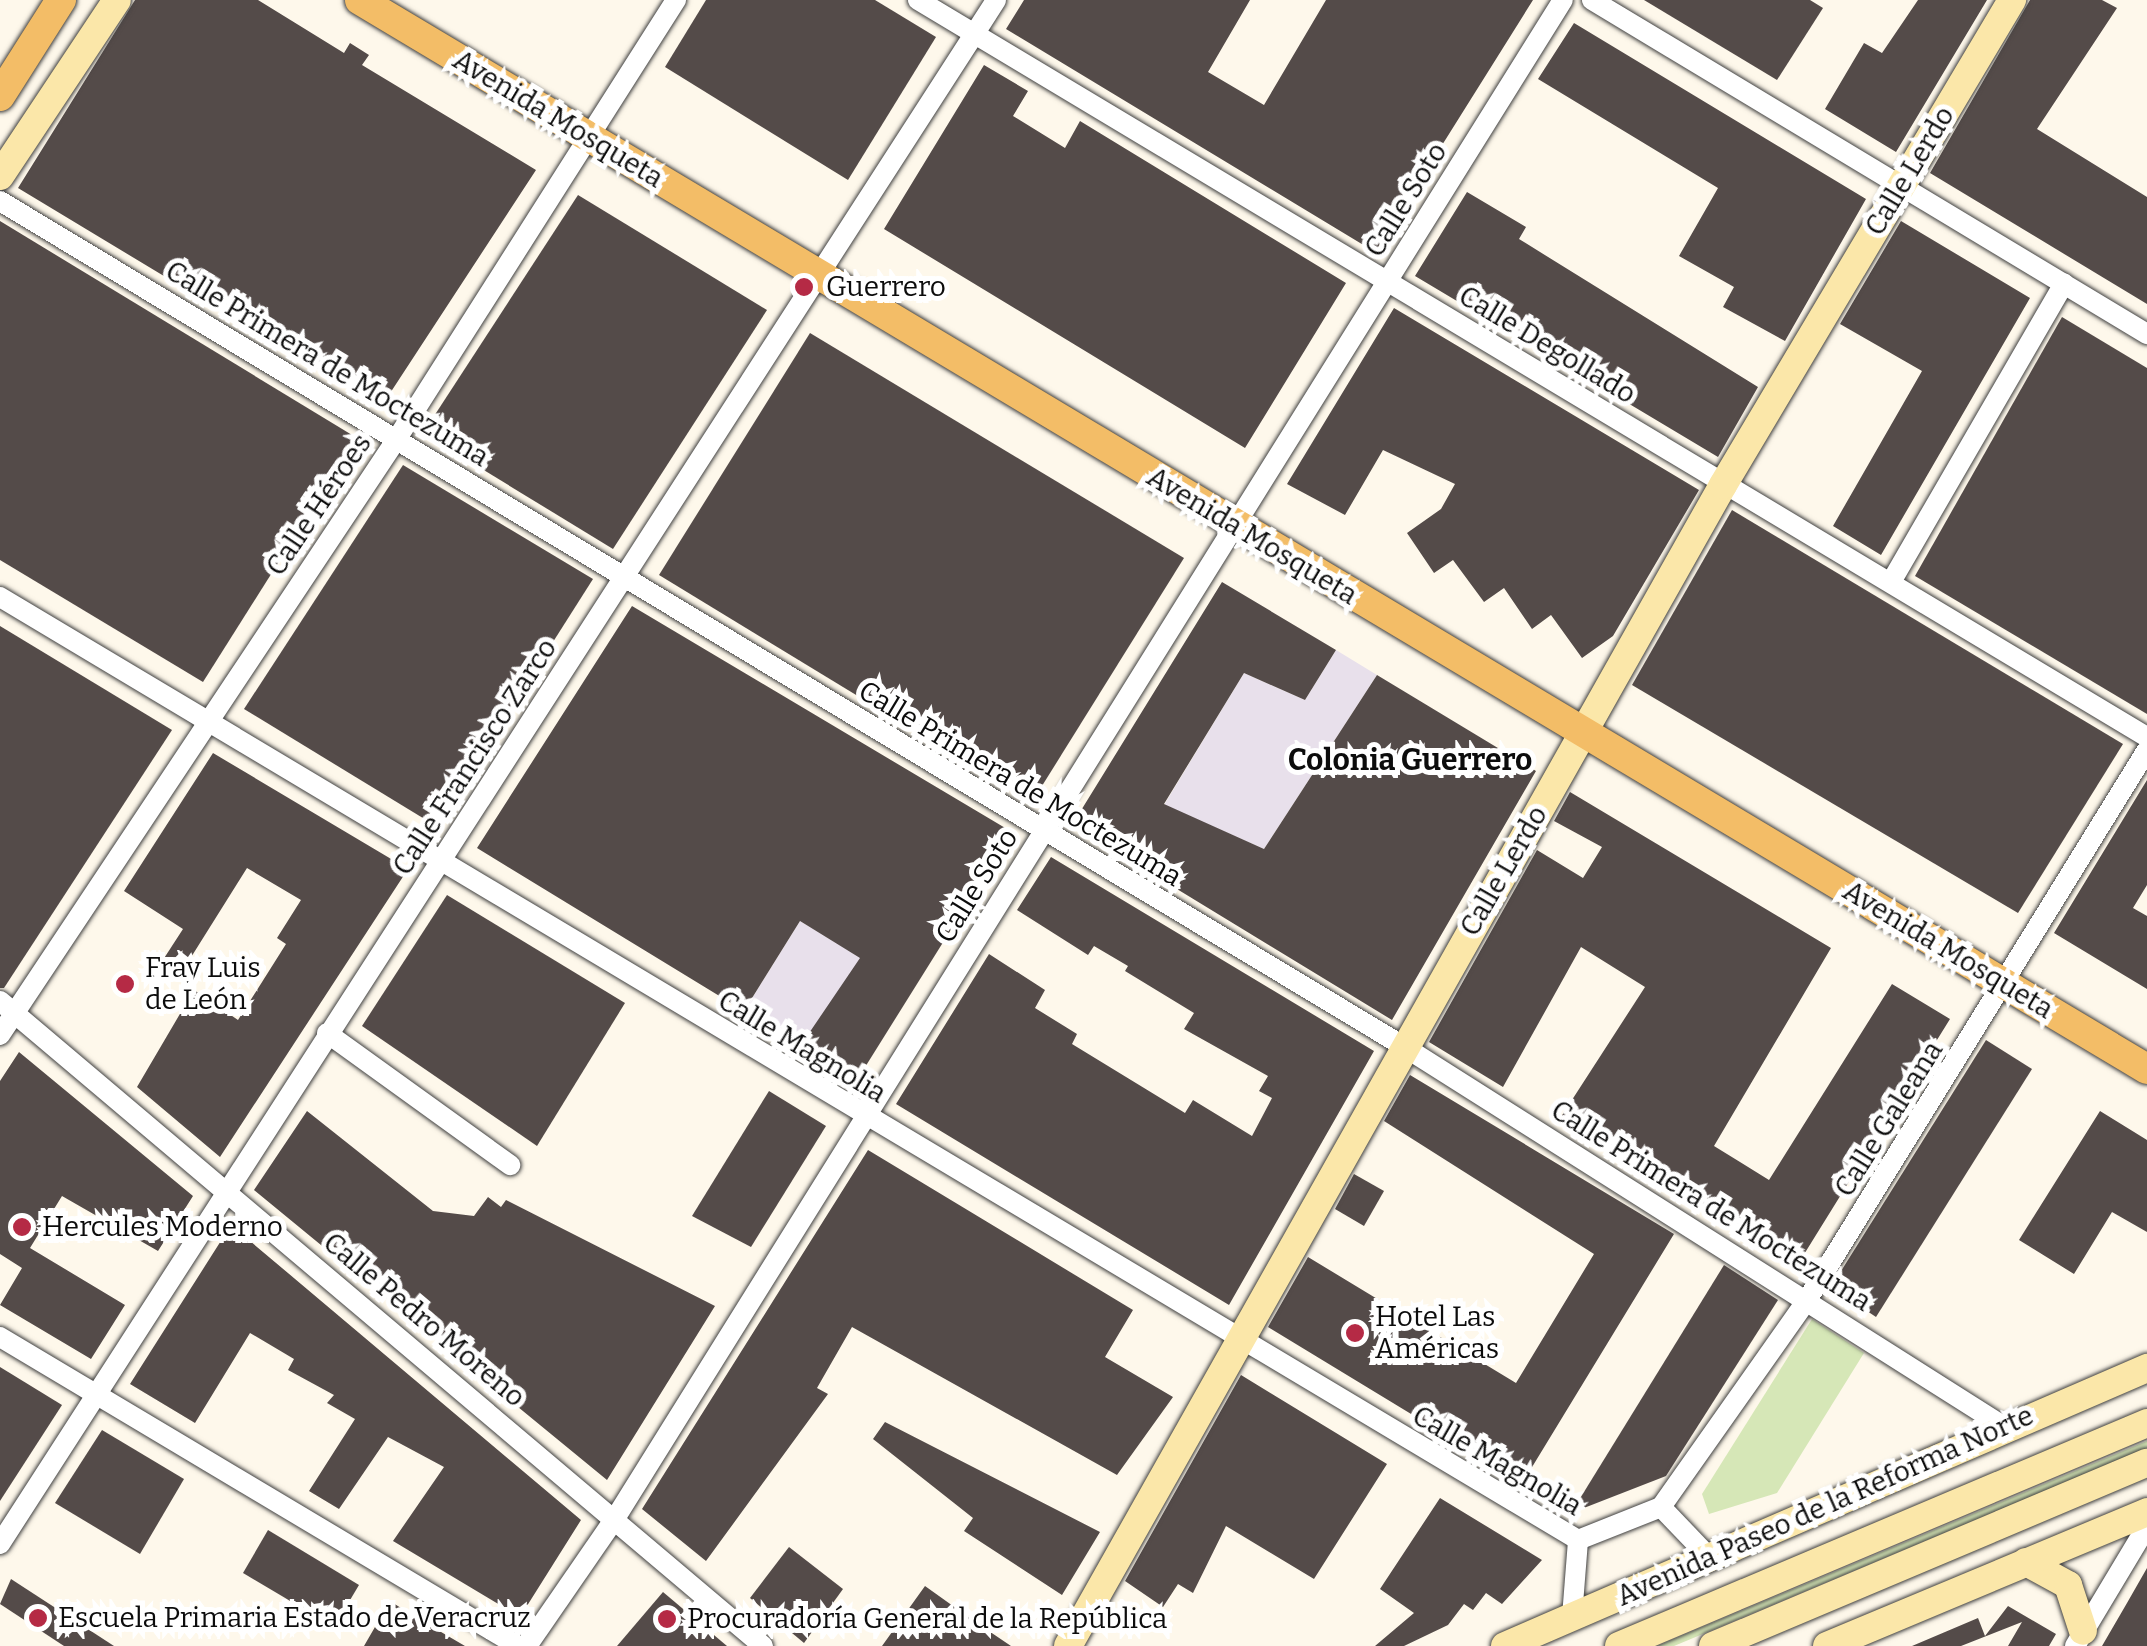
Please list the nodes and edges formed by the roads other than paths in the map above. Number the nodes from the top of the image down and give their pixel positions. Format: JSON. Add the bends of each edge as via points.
{"nodes":[{"id":1,"x":61,"y":0,"type":"edge"},
{"id":2,"x":117,"y":0,"type":"edge"},
{"id":3,"x":360,"y":0,"type":"edge"},
{"id":4,"x":676,"y":0,"type":"edge"},
{"id":5,"x":918,"y":0,"type":"edge"},
{"id":6,"x":996,"y":0,"type":"edge"},
{"id":7,"x":1564,"y":0,"type":"edge"},
{"id":8,"x":1592,"y":0,"type":"edge"},
{"id":9,"x":2012,"y":0,"type":"edge"},
{"id":10,"x":975,"y":34,"type":"junction"},
{"id":11,"x":0,"y":96,"type":"edge"},
{"id":12,"x":591,"y":137,"type":"junction"},
{"id":13,"x":0,"y":176,"type":"edge"},
{"id":14,"x":1901,"y":185,"type":"junction"},
{"id":15,"x":0,"y":201,"type":"edge"},
{"id":16,"x":818,"y":277,"type":"junction"},
{"id":17,"x":1388,"y":281,"type":"junction"},
{"id":18,"x":2064,"y":283,"type":"junction"},
{"id":19,"x":2147,"y":334,"type":"edge"},
{"id":20,"x":398,"y":437,"type":"junction"},
{"id":21,"x":1722,"y":485,"type":"junction"},
{"id":22,"x":1235,"y":526,"type":"junction"},
{"id":23,"x":626,"y":575,"type":"junction"},
{"id":24,"x":1891,"y":582,"type":"junction"},
{"id":25,"x":0,"y":596,"type":"edge"},
{"id":26,"x":207,"y":720,"type":"junction"},
{"id":27,"x":1583,"y":733,"type":"junction"},
{"id":28,"x":2147,"y":737,"type":"edge"},
{"id":29,"x":2147,"y":750,"type":"edge"},
{"id":30,"x":1044,"y":832,"type":"junction"},
{"id":31,"x":440,"y":860,"type":"junction"},
{"id":32,"x":2006,"y":985,"type":"junction"},
{"id":33,"x":7,"y":1006,"type":"edge"},
{"id":34,"x":327,"y":1032,"type":"junction"},
{"id":35,"x":0,"y":1035,"type":"edge"},
{"id":36,"x":1403,"y":1046,"type":"junction"},
{"id":37,"x":2147,"y":1069,"type":"edge"},
{"id":38,"x":864,"y":1116,"type":"junction"},
{"id":39,"x":510,"y":1165,"type":"dead end"},
{"id":40,"x":225,"y":1188,"type":"junction"},
{"id":41,"x":1809,"y":1297,"type":"junction"},
{"id":42,"x":0,"y":1336,"type":"edge"},
{"id":43,"x":1240,"y":1342,"type":"junction"},
{"id":44,"x":2147,"y":1368,"type":"edge"},
{"id":45,"x":97,"y":1394,"type":"junction"},
{"id":46,"x":2147,"y":1423,"type":"edge"},
{"id":47,"x":2003,"y":1426,"type":"junction"},
{"id":48,"x":2147,"y":1463,"type":"edge"},
{"id":49,"x":1661,"y":1507,"type":"junction"},
{"id":50,"x":616,"y":1518,"type":"junction"},
{"id":51,"x":2145,"y":1521,"type":"edge"},
{"id":52,"x":1578,"y":1540,"type":"junction"},
{"id":53,"x":0,"y":1544,"type":"edge"},
{"id":54,"x":1709,"y":1557,"type":"junction"},
{"id":55,"x":2026,"y":1562,"type":"junction"},
{"id":56,"x":1572,"y":1617,"type":"junction"},
{"id":57,"x":2079,"y":1638,"type":"edge"},
{"id":58,"x":518,"y":1646,"type":"edge"},
{"id":59,"x":527,"y":1646,"type":"edge"},
{"id":60,"x":763,"y":1646,"type":"edge"},
{"id":61,"x":1068,"y":1646,"type":"edge"},
{"id":62,"x":1505,"y":1646,"type":"edge"},
{"id":63,"x":1619,"y":1646,"type":"edge"},
{"id":64,"x":1713,"y":1646,"type":"edge"},
{"id":65,"x":1827,"y":1646,"type":"edge"}],
"edges":[{"from":1,"to":11,"type":"main road"},
{"from":2,"to":13,"type":"street"},
{"from":3,"to":12,"type":"main road","name":"Avenida Mosqueta"},
{"from":4,"to":12,"type":"street","name":"Calle Héroes"},
{"from":5,"to":10,"type":"street","name":"Calle Degollado"},
{"from":6,"to":10,"type":"street","name":"Calle Francisco Zarco"},
{"from":7,"to":17,"type":"street","name":"Calle Soto"},
{"from":8,"to":14,"type":"street"},
{"from":9,"to":14,"type":"street","name":"Calle Lerdo"},
{"from":10,"to":16,"type":"street","name":"Calle Francisco Zarco"},
{"from":10,"to":17,"type":"street","name":"Calle Degollado"},
{"from":12,"to":16,"type":"main road","name":"Avenida Mosqueta"},
{"from":12,"to":20,"type":"street","name":"Calle Héroes"},
{"from":14,"to":18,"type":"street"},
{"from":14,"to":21,"type":"street","name":"Calle Lerdo"},
{"from":15,"to":20,"type":"street","name":"Calle Primera de Moctezuma"},
{"from":16,"to":22,"type":"main road","name":"Avenida Mosqueta"},
{"from":16,"to":23,"type":"street","name":"Calle Francisco Zarco"},
{"from":17,"to":21,"type":"street","name":"Calle Degollado"},
{"from":17,"to":22,"type":"street","name":"Calle Soto"},
{"from":18,"to":19,"type":"street"},
{"from":18,"to":24,"type":"street"},
{"from":20,"to":23,"type":"street","name":"Calle Primera de Moctezuma"},
{"from":20,"to":26,"type":"street","name":"Calle Héroes"},
{"from":21,"to":24,"type":"street","name":"Calle Degollado"},
{"from":21,"to":27,"type":"street","name":"Calle Lerdo"},
{"from":22,"to":27,"type":"main road","name":"Avenida Mosqueta"},
{"from":22,"to":30,"type":"street","name":"Calle Soto"},
{"from":23,"to":30,"type":"street","name":"Calle Primera de Moctezuma"},
{"from":23,"to":31,"type":"street","name":"Calle Francisco Zarco"},
{"from":24,"to":28,"type":"street","name":"Calle Degollado"},
{"from":25,"to":26,"type":"street","name":"Calle Magnolia"},
{"from":26,"to":31,"type":"street","name":"Calle Magnolia"},
{"from":26,"to":33,"type":"street","name":"Calle Héroes"},
{"from":27,"to":32,"type":"main road","name":"Avenida Mosqueta"},
{"from":27,"to":36,"type":"street","name":"Calle Lerdo"},
{"from":29,"to":32,"type":"street","name":"Calle Galeana"},
{"from":30,"to":36,"type":"street","name":"Calle Primera de Moctezuma"},
{"from":30,"to":38,"type":"street","name":"Calle Soto"},
{"from":31,"to":34,"type":"street","name":"Calle Francisco Zarco"},
{"from":31,"to":38,"type":"street","name":"Calle Magnolia"},
{"from":32,"to":37,"type":"main road","name":"Avenida Mosqueta"},
{"from":32,"to":41,"type":"street","name":"Calle Galeana"},
{"from":33,"to":35,"type":"street","name":"Calle Héroes"},
{"from":33,"to":40,"type":"street","name":"Calle Pedro Moreno"},
{"from":34,"to":39,"type":"street"},
{"from":34,"to":40,"type":"street","name":"Calle Francisco Zarco"},
{"from":36,"to":41,"type":"street","name":"Calle Primera de Moctezuma"},
{"from":36,"to":43,"type":"street","name":"Calle Lerdo"},
{"from":38,"to":43,"type":"street","name":"Calle Magnolia"},
{"from":38,"to":50,"type":"street","name":"Calle Soto"},
{"from":40,"to":45,"type":"street","name":"Calle Francisco Zarco"},
{"from":40,"to":50,"type":"street","name":"Calle Pedro Moreno"},
{"from":41,"to":47,"type":"street","name":"Calle Primera de Moctezuma"},
{"from":41,"to":49,"type":"street","name":"Calle Galeana"},
{"from":42,"to":45,"type":"street"},
{"from":43,"to":52,"type":"street","name":"Calle Magnolia"},
{"from":43,"to":61,"type":"street","name":"Calle Lerdo"},
{"from":44,"to":47,"type":"street","name":"Avenida Paseo de la Reforma Norte"},
{"from":45,"to":53,"type":"street","name":"Calle Francisco Zarco"},
{"from":45,"to":58,"type":"street"},
{"from":46,"to":63,"type":"street","name":"Avenida Paseo de la Reforma Norte"},
{"from":47,"to":54,"type":"street","name":"Avenida Paseo de la Reforma Norte"},
{"from":48,"to":64,"type":"street"},
{"from":49,"to":52,"type":"street","name":"Calle Magnolia"},
{"from":49,"to":54,"type":"street"},
{"from":50,"to":59,"type":"street","name":"Calle Soto"},
{"from":50,"to":60,"type":"street","name":"Calle Pedro Moreno"},
{"from":51,"to":55,"type":"street"},
{"from":51,"to":57,"type":"street"},
{"from":52,"to":56,"type":"street","name":"Calle Magnolia"},
{"from":54,"to":56,"type":"street","name":"Avenida Paseo de la Reforma Norte"},
{"from":55,"to":57,"type":"street","via":[[2068,1585]]},
{"from":55,"to":65,"type":"street"},
{"from":56,"to":62,"type":"street","name":"Avenida Paseo de la Reforma Norte"}]}
